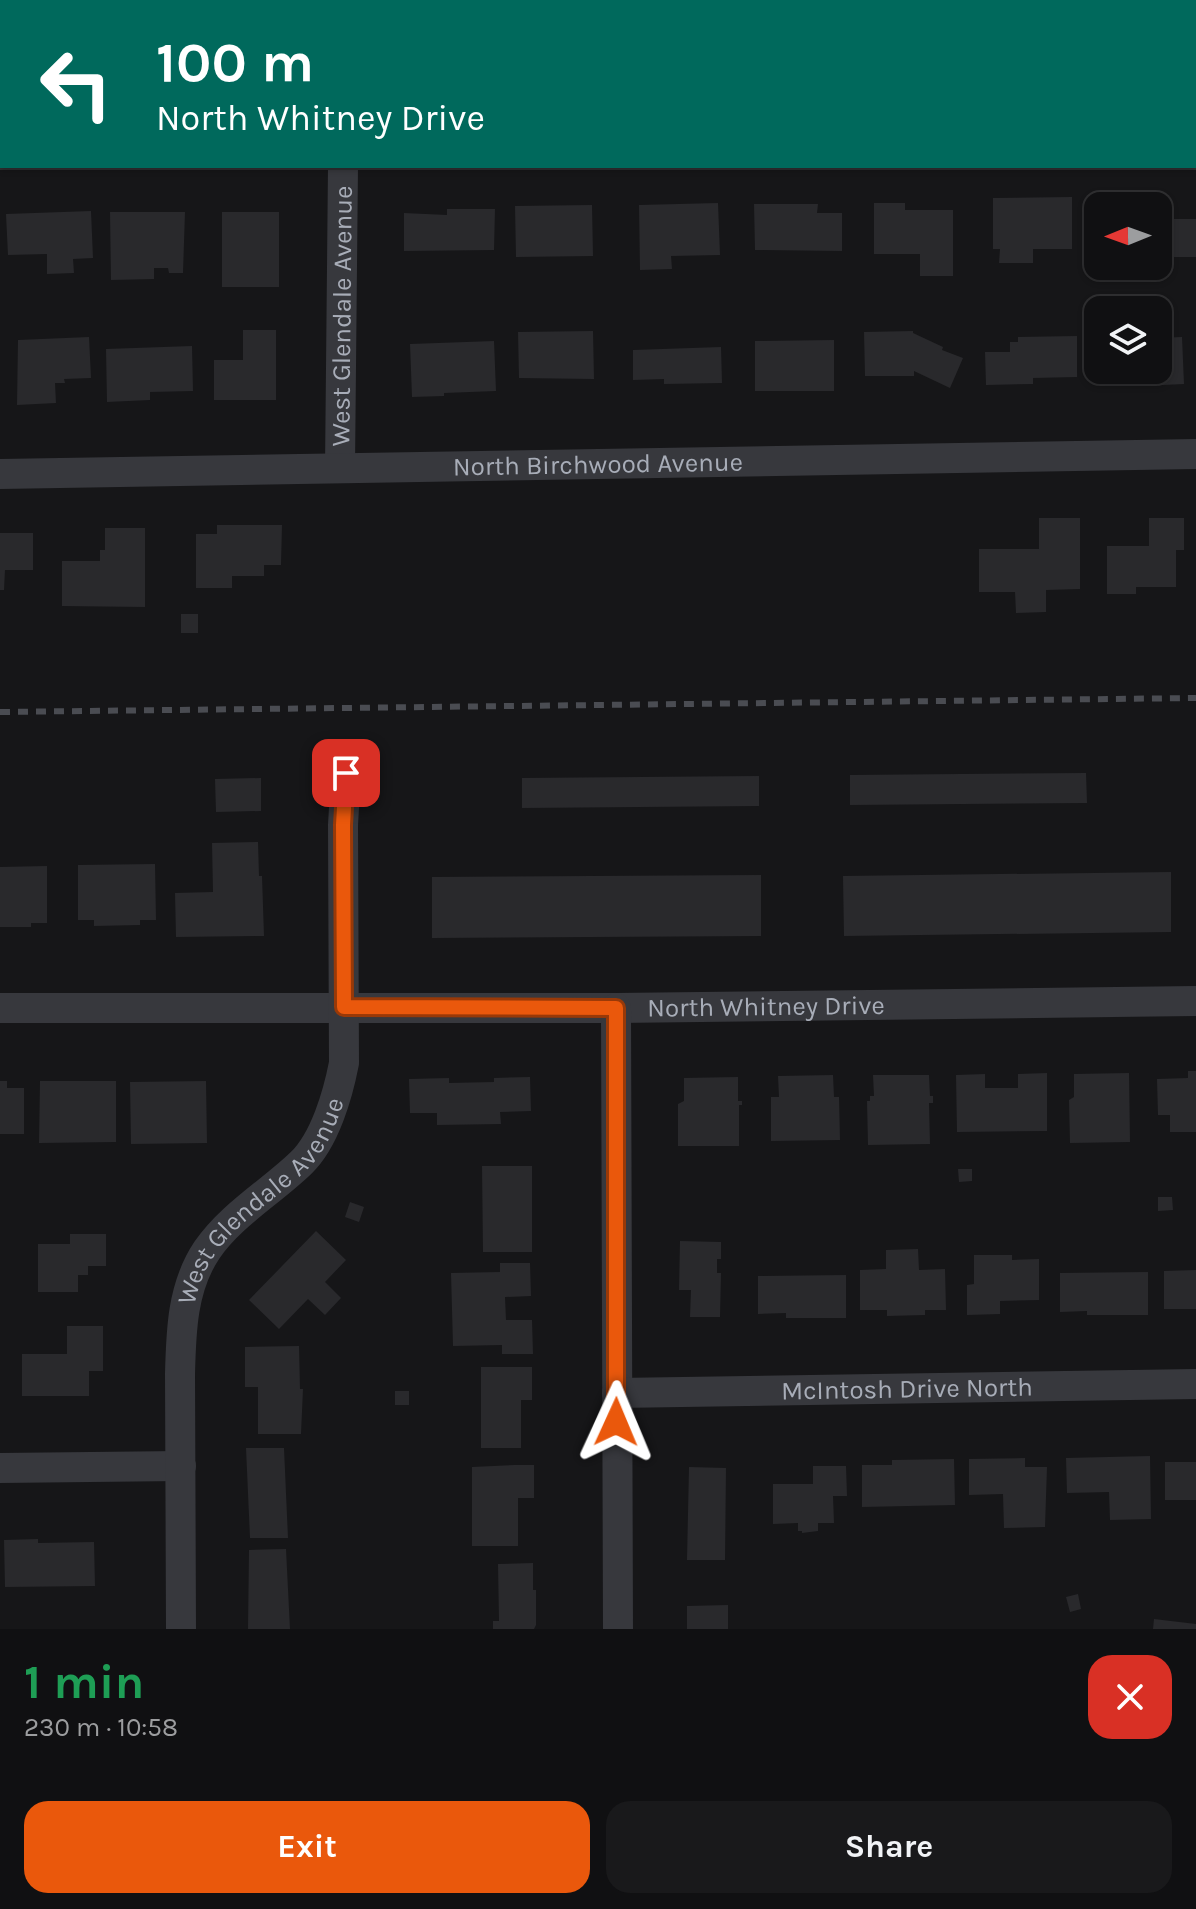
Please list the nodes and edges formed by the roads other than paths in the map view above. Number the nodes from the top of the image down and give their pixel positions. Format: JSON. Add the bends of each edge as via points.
{"nodes":[{"id":1,"x":343,"y":168,"type":"edge"},
{"id":2,"x":1196,"y":454,"type":"edge"},
{"id":3,"x":340,"y":468,"type":"junction"},
{"id":4,"x":0,"y":474,"type":"edge"},
{"id":5,"x":346,"y":773,"type":"dead end"},
{"id":6,"x":1196,"y":1001,"type":"edge"},
{"id":7,"x":344,"y":1007,"type":"junction"},
{"id":8,"x":0,"y":1008,"type":"edge"},
{"id":9,"x":616,"y":1008,"type":"junction"},
{"id":10,"x":1196,"y":1384,"type":"edge"},
{"id":11,"x":617,"y":1393,"type":"junction"},
{"id":12,"x":181,"y":1466,"type":"junction"},
{"id":13,"x":0,"y":1468,"type":"edge"},
{"id":14,"x":181,"y":1629,"type":"edge"},
{"id":15,"x":618,"y":1629,"type":"edge"}],
"edges":[{"from":1,"to":3,"type":"street","name":"West Glendale Avenue"},
{"from":2,"to":3,"type":"street","name":"North Birchwood Avenue"},
{"from":3,"to":4,"type":"street","name":"North Birchwood Avenue"},
{"from":5,"to":7,"type":"street","name":"West Glendale Avenue"},
{"from":6,"to":9,"type":"street","name":"North Whitney Drive"},
{"from":7,"to":8,"type":"street","name":"North Whitney Drive"},
{"from":7,"to":9,"type":"street","name":"North Whitney Drive"},
{"from":7,"to":12,"type":"street","name":"West Glendale Avenue","via":[[339,1091],[319,1136],[304,1160],[225,1228],[193,1279],[181,1333]]},
{"from":9,"to":11,"type":"street"},
{"from":10,"to":11,"type":"street","name":"McIntosh Drive North"},
{"from":11,"to":15,"type":"street"},
{"from":12,"to":13,"type":"street"},
{"from":12,"to":14,"type":"street","name":"West Glendale Avenue"}]}
